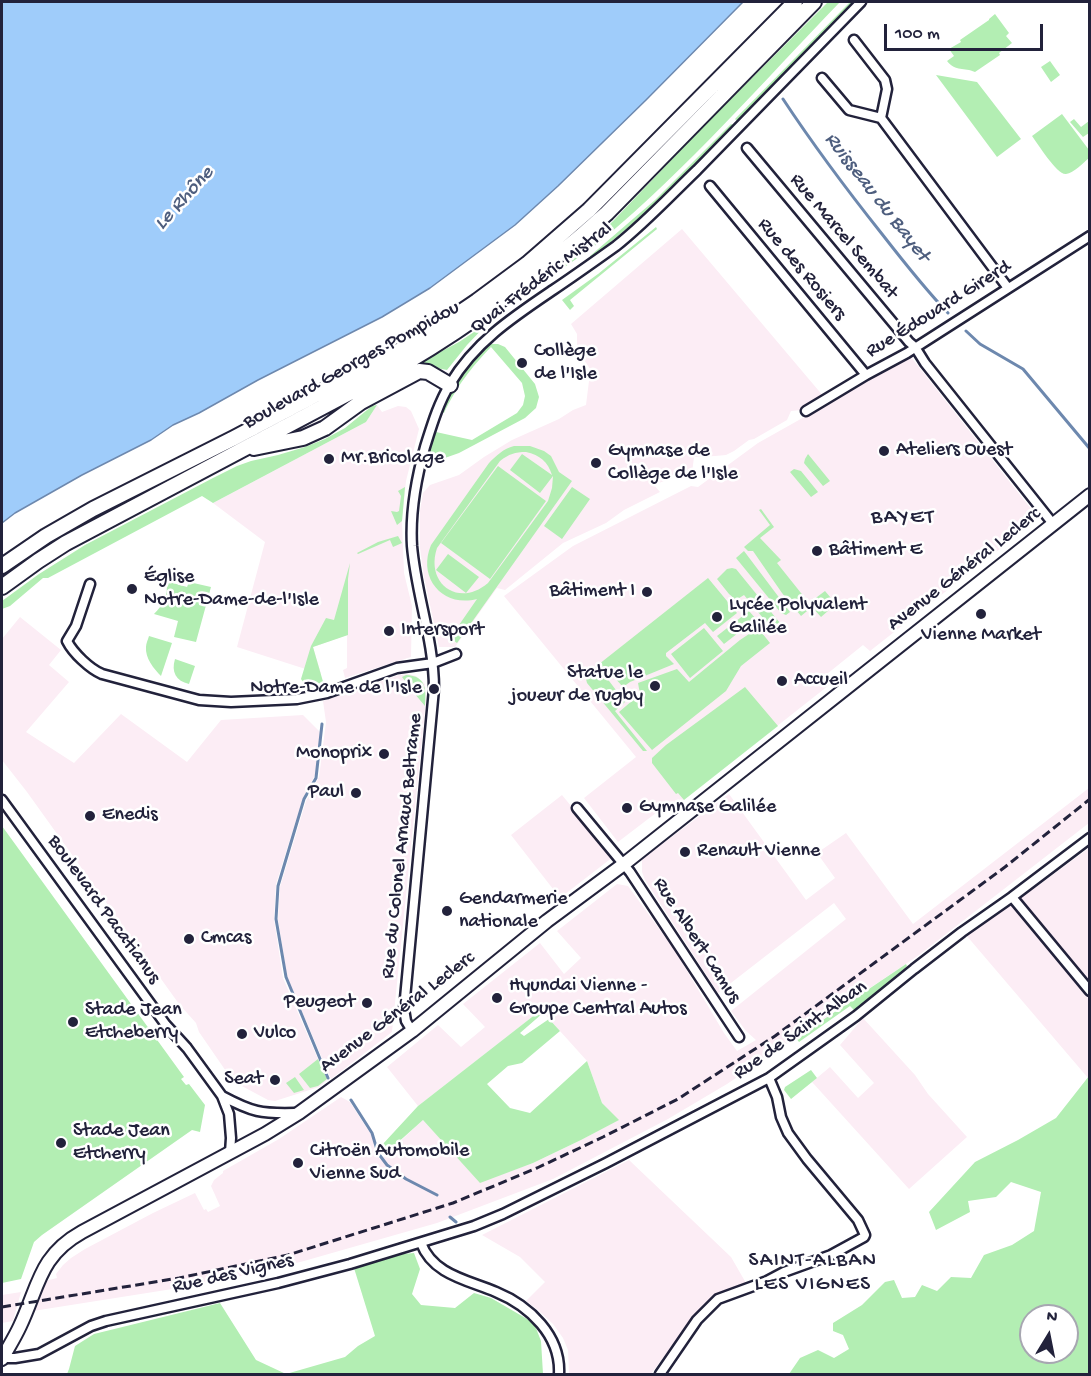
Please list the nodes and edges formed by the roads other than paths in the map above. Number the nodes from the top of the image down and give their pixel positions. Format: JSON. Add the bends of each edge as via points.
{"nodes":[{"id":1,"x":795,"y":2,"type":"edge"},
{"id":2,"x":814,"y":2,"type":"edge"},
{"id":3,"x":861,"y":2,"type":"edge"},
{"id":4,"x":854,"y":40,"type":"dead end"},
{"id":5,"x":822,"y":78,"type":"dead end"},
{"id":6,"x":881,"y":118,"type":"junction"},
{"id":7,"x":747,"y":148,"type":"dead end"},
{"id":8,"x":710,"y":186,"type":"dead end"},
{"id":9,"x":1089,"y":236,"type":"edge"},
{"id":10,"x":1008,"y":288,"type":"junction"},
{"id":11,"x":915,"y":346,"type":"junction"},
{"id":12,"x":866,"y":375,"type":"junction"},
{"id":13,"x":450,"y":385,"type":"junction"},
{"id":14,"x":806,"y":411,"type":"dead end"},
{"id":15,"x":241,"y":450,"type":"junction"},
{"id":16,"x":1089,"y":495,"type":"edge"},
{"id":17,"x":1053,"y":525,"type":"junction"},
{"id":18,"x":2,"y":566,"type":"edge"},
{"id":19,"x":90,"y":584,"type":"dead end"},
{"id":20,"x":2,"y":587,"type":"edge"},
{"id":21,"x":456,"y":654,"type":"dead end"},
{"id":22,"x":433,"y":663,"type":"junction"},
{"id":23,"x":2,"y":800,"type":"edge"},
{"id":24,"x":577,"y":808,"type":"dead end"},
{"id":25,"x":1089,"y":838,"type":"edge"},
{"id":26,"x":624,"y":864,"type":"junction"},
{"id":27,"x":1012,"y":897,"type":"junction"},
{"id":28,"x":1089,"y":991,"type":"edge"},
{"id":29,"x":412,"y":1030,"type":"junction"},
{"id":30,"x":739,"y":1037,"type":"dead end"},
{"id":31,"x":769,"y":1078,"type":"junction"},
{"id":32,"x":222,"y":1096,"type":"junction"},
{"id":33,"x":299,"y":1113,"type":"junction"},
{"id":34,"x":230,"y":1153,"type":"junction"},
{"id":35,"x":474,"y":1226,"type":"joint"},
{"id":36,"x":421,"y":1243,"type":"junction"},
{"id":37,"x":2,"y":1358,"type":"edge"},
{"id":38,"x":560,"y":1374,"type":"edge"},
{"id":39,"x":660,"y":1374,"type":"edge"}],
"edges":[{"from":1,"to":18,"type":"main road","name":"Boulevard Georges Pompidou","via":[[559,238],[460,313],[354,376],[84,514]]},
{"from":2,"to":15,"type":"main road","name":"Boulevard Georges Pompidou","via":[[607,213],[534,275],[443,341]]},
{"from":3,"to":13,"type":"street","name":"Quai Frédéric Mistral","via":[[656,212],[616,246],[496,330],[471,355]]},
{"from":4,"to":6,"type":"street","via":[[885,80]]},
{"from":5,"to":6,"type":"street","via":[[849,110]]},
{"from":6,"to":10,"type":"street"},
{"from":7,"to":11,"type":"street","name":"Rue Marcel Sembat"},
{"from":8,"to":12,"type":"street","name":"Rue des Rosiers"},
{"from":9,"to":10,"type":"street","name":"Rue Édouard Girerd"},
{"from":10,"to":11,"type":"street","name":"Rue Édouard Girerd"},
{"from":11,"to":12,"type":"street","name":"Rue Édouard Girerd"},
{"from":11,"to":17,"type":"street","name":"Rue Marcel Sembat"},
{"from":12,"to":14,"type":"street","name":"Rue Édouard Girerd"},
{"from":13,"to":15,"type":"main road","via":[[419,371],[303,438]]},
{"from":13,"to":22,"type":"street","name":"Quai Frédéric Mistral","via":[[424,451],[412,511],[413,558]]},
{"from":15,"to":20,"type":"main road","name":"Boulevard Georges Pompidou","via":[[66,543]]},
{"from":16,"to":17,"type":"main road","name":"Avenue Général Leclerc"},
{"from":17,"to":26,"type":"main road","name":"Avenue Général Leclerc"},
{"from":19,"to":22,"type":"street","via":[[67,641],[69,646],[102,674],[189,698],[231,702],[310,697],[397,668]]},
{"from":21,"to":22,"type":"street"},
{"from":22,"to":29,"type":"street","name":"Rue du Colonel Arnaud Beltrame","via":[[434,706],[404,1009]]},
{"from":23,"to":32,"type":"street","name":"Boulevard Pacatianus"},
{"from":24,"to":26,"type":"street","name":"Rue Albert Camus"},
{"from":25,"to":27,"type":"street","name":"Rue de Saint-Alban"},
{"from":26,"to":29,"type":"main road","name":"Avenue Général Leclerc"},
{"from":26,"to":30,"type":"street","name":"Rue Albert Camus"},
{"from":27,"to":28,"type":"street"},
{"from":27,"to":31,"type":"street","name":"Rue de Saint-Alban"},
{"from":29,"to":33,"type":"main road","name":"Avenue Général Leclerc"},
{"from":31,"to":35,"type":"street","name":"Rue de Saint-Alban"},
{"from":31,"to":39,"type":"street","via":[[788,1133],[858,1220],[864,1238],[718,1299],[697,1320]]},
{"from":32,"to":33,"type":"street","name":"Boulevard Pacatianus","via":[[260,1112]]},
{"from":32,"to":34,"type":"street","name":"Boulevard Pacatianus","via":[[230,1120]]},
{"from":33,"to":34,"type":"main road","name":"Avenue Général Leclerc"},
{"from":34,"to":37,"type":"main road","name":"Avenue Général Leclerc","via":[[75,1236],[53,1253]]},
{"from":35,"to":36,"type":"street","name":"Rue des Vignes"},
{"from":36,"to":37,"type":"street","name":"Rue des Vignes","via":[[278,1283],[106,1321],[39,1354]]},
{"from":36,"to":38,"type":"street","via":[[441,1268],[526,1309],[555,1344]]}]}
